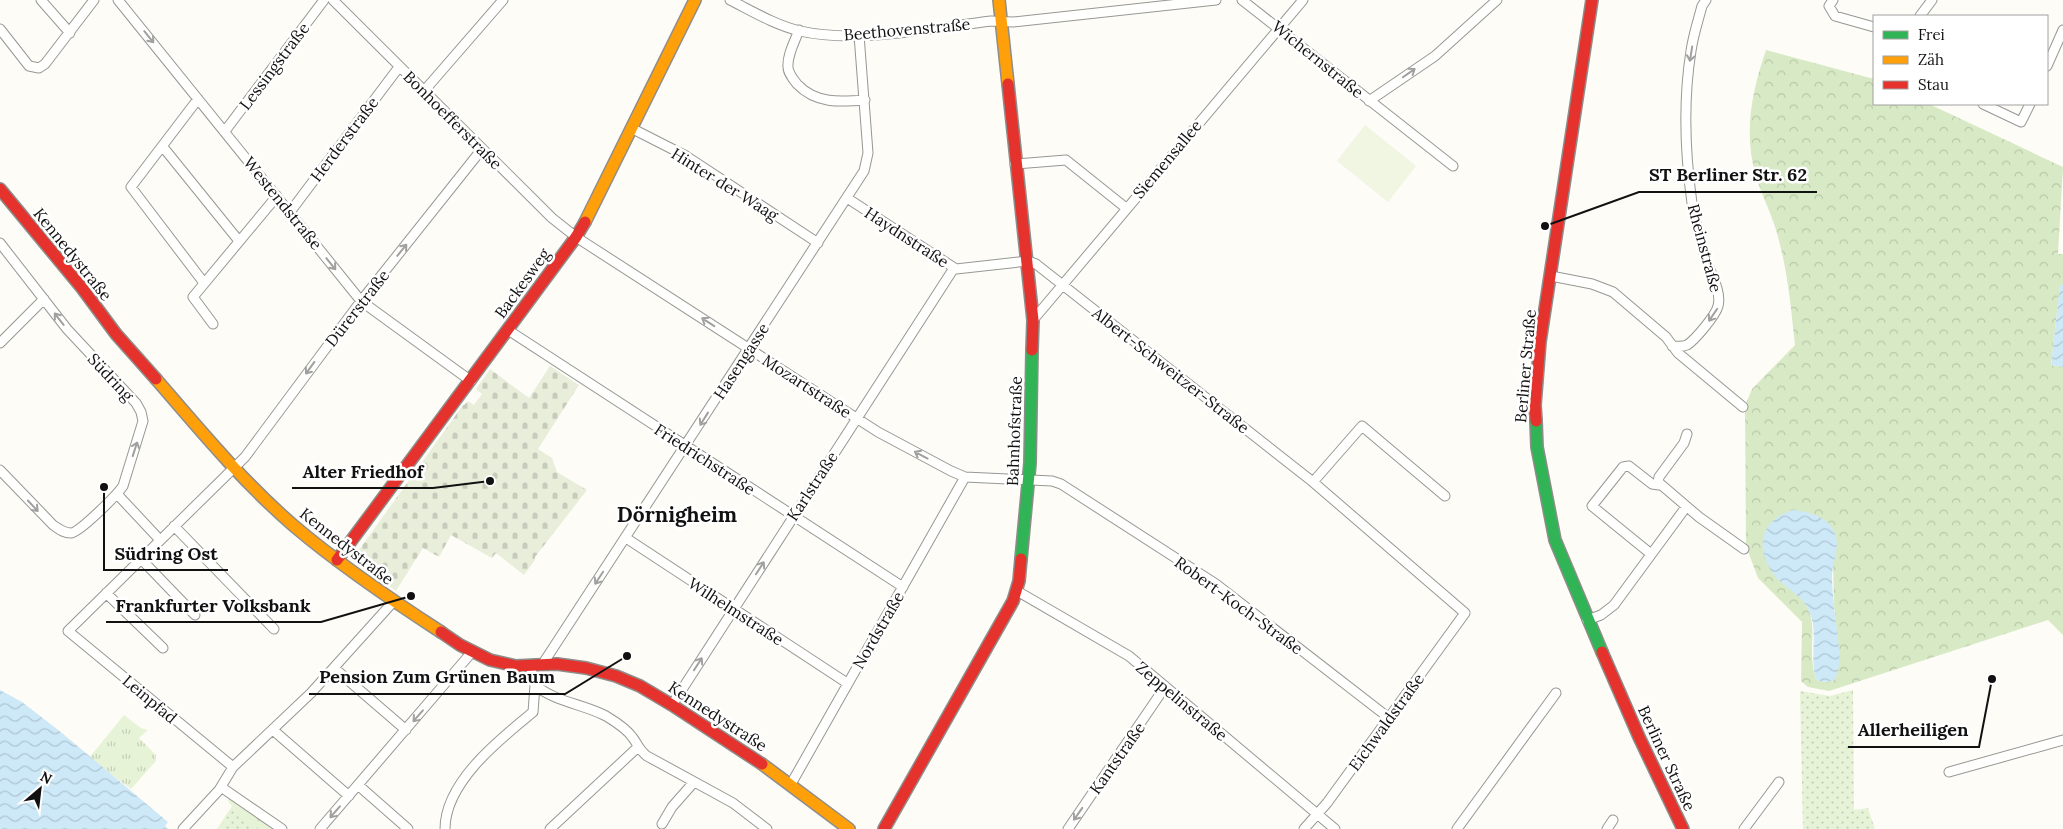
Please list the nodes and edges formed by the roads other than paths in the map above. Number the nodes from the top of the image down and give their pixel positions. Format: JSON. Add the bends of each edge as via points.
{"nodes":[{"id":1,"x":41,"y":0,"type":"edge"},
{"id":2,"x":94,"y":0,"type":"edge"},
{"id":3,"x":118,"y":0,"type":"edge"},
{"id":4,"x":324,"y":0,"type":"edge"},
{"id":5,"x":333,"y":0,"type":"edge"},
{"id":6,"x":503,"y":0,"type":"edge"},
{"id":7,"x":695,"y":0,"type":"edge"},
{"id":8,"x":730,"y":0,"type":"edge"},
{"id":9,"x":998,"y":0,"type":"edge"},
{"id":10,"x":1216,"y":0,"type":"edge"},
{"id":11,"x":1242,"y":0,"type":"edge"},
{"id":12,"x":1303,"y":0,"type":"edge"},
{"id":13,"x":1497,"y":0,"type":"edge"},
{"id":14,"x":1592,"y":0,"type":"edge"},
{"id":15,"x":1694,"y":0,"type":"edge"},
{"id":16,"x":1833,"y":0,"type":"edge"},
{"id":17,"x":1932,"y":0,"type":"edge"},
{"id":18,"x":1704,"y":3,"type":"edge"},
{"id":19,"x":1157,"y":4,"type":"edge"},
{"id":20,"x":1921,"y":15,"type":"edge"},
{"id":21,"x":1001,"y":22,"type":"junction"},
{"id":22,"x":1278,"y":27,"type":"junction"},
{"id":23,"x":1873,"y":27,"type":"edge"},
{"id":24,"x":0,"y":29,"type":"edge"},
{"id":25,"x":799,"y":30,"type":"junction"},
{"id":26,"x":2063,"y":30,"type":"edge"},
{"id":27,"x":70,"y":33,"type":"junction"},
{"id":28,"x":859,"y":36,"type":"junction"},
{"id":29,"x":2048,"y":64,"type":"edge"},
{"id":30,"x":399,"y":67,"type":"junction"},
{"id":31,"x":424,"y":92,"type":"junction"},
{"id":32,"x":198,"y":99,"type":"junction"},
{"id":33,"x":865,"y":100,"type":"junction"},
{"id":34,"x":1370,"y":101,"type":"junction"},
{"id":35,"x":1985,"y":105,"type":"edge"},
{"id":36,"x":2030,"y":105,"type":"edge"},
{"id":37,"x":631,"y":128,"type":"junction"},
{"id":38,"x":225,"y":131,"type":"junction"},
{"id":39,"x":163,"y":147,"type":"junction"},
{"id":40,"x":482,"y":150,"type":"junction"},
{"id":41,"x":1015,"y":164,"type":"junction"},
{"id":42,"x":1453,"y":166,"type":"dead end"},
{"id":43,"x":0,"y":189,"type":"edge"},
{"id":44,"x":277,"y":196,"type":"junction"},
{"id":45,"x":847,"y":198,"type":"junction"},
{"id":46,"x":1126,"y":208,"type":"junction"},
{"id":47,"x":290,"y":212,"type":"junction"},
{"id":48,"x":576,"y":237,"type":"junction"},
{"id":49,"x":239,"y":241,"type":"junction"},
{"id":50,"x":0,"y":243,"type":"edge"},
{"id":51,"x":818,"y":243,"type":"junction"},
{"id":52,"x":1028,"y":261,"type":"junction"},
{"id":53,"x":954,"y":268,"type":"junction"},
{"id":54,"x":1551,"y":276,"type":"junction"},
{"id":55,"x":204,"y":282,"type":"junction"},
{"id":56,"x":1062,"y":284,"type":"junction"},
{"id":57,"x":44,"y":300,"type":"junction"},
{"id":58,"x":361,"y":301,"type":"junction"},
{"id":59,"x":1033,"y":320,"type":"junction"},
{"id":60,"x":213,"y":324,"type":"dead end"},
{"id":61,"x":508,"y":330,"type":"junction"},
{"id":62,"x":0,"y":343,"type":"edge"},
{"id":63,"x":1672,"y":346,"type":"junction"},
{"id":64,"x":748,"y":348,"type":"junction"},
{"id":65,"x":471,"y":381,"type":"junction"},
{"id":66,"x":1743,"y":407,"type":"dead end"},
{"id":67,"x":856,"y":418,"type":"junction"},
{"id":68,"x":1687,"y":434,"type":"dead end"},
{"id":69,"x":686,"y":446,"type":"junction"},
{"id":70,"x":234,"y":468,"type":"junction"},
{"id":71,"x":0,"y":470,"type":"edge"},
{"id":72,"x":965,"y":477,"type":"junction"},
{"id":73,"x":1029,"y":480,"type":"junction"},
{"id":74,"x":1313,"y":482,"type":"junction"},
{"id":75,"x":1659,"y":484,"type":"junction"},
{"id":76,"x":118,"y":494,"type":"junction"},
{"id":77,"x":1445,"y":496,"type":"dead end"},
{"id":78,"x":1686,"y":507,"type":"junction"},
{"id":79,"x":794,"y":516,"type":"junction"},
{"id":80,"x":174,"y":526,"type":"junction"},
{"id":81,"x":626,"y":538,"type":"junction"},
{"id":82,"x":160,"y":540,"type":"junction"},
{"id":83,"x":1744,"y":549,"type":"dead end"},
{"id":84,"x":1651,"y":554,"type":"junction"},
{"id":85,"x":140,"y":559,"type":"junction"},
{"id":86,"x":337,"y":560,"type":"junction"},
{"id":87,"x":903,"y":587,"type":"junction"},
{"id":88,"x":1017,"y":591,"type":"junction"},
{"id":89,"x":106,"y":593,"type":"junction"},
{"id":90,"x":393,"y":602,"type":"junction"},
{"id":91,"x":733,"y":609,"type":"junction"},
{"id":92,"x":1465,"y":613,"type":"joint"},
{"id":93,"x":195,"y":615,"type":"dead end"},
{"id":94,"x":1587,"y":620,"type":"junction"},
{"id":95,"x":274,"y":629,"type":"dead end"},
{"id":96,"x":68,"y":631,"type":"joint"},
{"id":97,"x":163,"y":648,"type":"dead end"},
{"id":98,"x":472,"y":652,"type":"junction"},
{"id":99,"x":542,"y":665,"type":"junction"},
{"id":100,"x":530,"y":666,"type":"junction"},
{"id":101,"x":334,"y":668,"type":"junction"},
{"id":102,"x":847,"y":683,"type":"junction"},
{"id":103,"x":535,"y":684,"type":"junction"},
{"id":104,"x":1165,"y":687,"type":"junction"},
{"id":105,"x":1556,"y":692,"type":"dead end"},
{"id":106,"x":672,"y":705,"type":"junction"},
{"id":107,"x":1389,"y":718,"type":"junction"},
{"id":108,"x":273,"y":730,"type":"junction"},
{"id":109,"x":406,"y":730,"type":"junction"},
{"id":110,"x":2063,"y":740,"type":"edge"},
{"id":111,"x":638,"y":747,"type":"junction"},
{"id":112,"x":233,"y":767,"type":"junction"},
{"id":113,"x":1949,"y":772,"type":"dead end"},
{"id":114,"x":694,"y":782,"type":"junction"},
{"id":115,"x":1779,"y":782,"type":"dead end"},
{"id":116,"x":791,"y":784,"type":"junction"},
{"id":117,"x":358,"y":785,"type":"junction"},
{"id":118,"x":221,"y":787,"type":"junction"},
{"id":119,"x":349,"y":796,"type":"junction"},
{"id":120,"x":1319,"y":813,"type":"junction"},
{"id":121,"x":1613,"y":820,"type":"dead end"},
{"id":122,"x":662,"y":824,"type":"dead end"},
{"id":123,"x":183,"y":829,"type":"edge"},
{"id":124,"x":282,"y":829,"type":"edge"},
{"id":125,"x":320,"y":829,"type":"edge"},
{"id":126,"x":408,"y":829,"type":"edge"},
{"id":127,"x":445,"y":829,"type":"edge"},
{"id":128,"x":550,"y":829,"type":"edge"},
{"id":129,"x":767,"y":829,"type":"edge"},
{"id":130,"x":849,"y":829,"type":"edge"},
{"id":131,"x":884,"y":829,"type":"edge"},
{"id":132,"x":1068,"y":829,"type":"edge"},
{"id":133,"x":1304,"y":829,"type":"edge"},
{"id":134,"x":1335,"y":829,"type":"edge"},
{"id":135,"x":1457,"y":829,"type":"edge"},
{"id":136,"x":1607,"y":829,"type":"edge"},
{"id":137,"x":1683,"y":829,"type":"edge"},
{"id":138,"x":1744,"y":829,"type":"edge"}],
"edges":[{"from":1,"to":27,"type":"street"},
{"from":2,"to":27,"type":"street"},
{"from":3,"to":32,"type":"street","name":"Westendstraße","one_way":true},
{"from":4,"to":38,"type":"street","name":"Lessingstraße"},
{"from":5,"to":30,"type":"street","name":"Bonhoefferstraße"},
{"from":6,"to":31,"type":"street"},
{"from":7,"to":37,"type":"street","name":"Backesweg"},
{"from":8,"to":25,"type":"street","name":"Beethovenstraße"},
{"from":9,"to":21,"type":"street","name":"Bahnhofstraße"},
{"from":10,"to":19,"type":"street"},
{"from":11,"to":22,"type":"street","name":"Wichernstraße"},
{"from":12,"to":22,"type":"street","name":"Siemensallee"},
{"from":34,"to":13,"type":"street","name":"Wichernstraße","one_way":true,"via":[[1435,56]]},
{"from":14,"to":54,"type":"street","name":"Berliner Straße"},
{"from":15,"to":18,"type":"street","name":"Rheinstraße"},
{"from":16,"to":23,"type":"street","via":[[1829,6],[1835,16]]},
{"from":17,"to":20,"type":"street"},
{"from":18,"to":63,"type":"street","name":"Rheinstraße","one_way":true,"via":[[1691,49],[1686,106],[1687,160],[1693,205],[1718,295],[1718,306],[1688,344]]},
{"from":19,"to":21,"type":"street"},
{"from":21,"to":28,"type":"street","name":"Beethovenstraße"},
{"from":21,"to":41,"type":"street","name":"Bahnhofstraße"},
{"from":22,"to":34,"type":"street","name":"Wichernstraße"},
{"from":22,"to":46,"type":"street","name":"Siemensallee"},
{"from":24,"to":27,"type":"street","via":[[25,62],[36,69],[45,64]]},
{"from":25,"to":28,"type":"street","name":"Beethovenstraße"},
{"from":25,"to":33,"type":"street","via":[[788,65],[797,83],[826,101]]},
{"from":26,"to":29,"type":"street"},
{"from":28,"to":33,"type":"street","name":"Hasengasse"},
{"from":30,"to":31,"type":"street","name":"Bonhoefferstraße"},
{"from":30,"to":47,"type":"street","name":"Herderstraße"},
{"from":31,"to":40,"type":"street","name":"Bonhoefferstraße"},
{"from":32,"to":38,"type":"street","name":"Westendstraße"},
{"from":32,"to":39,"type":"street"},
{"from":33,"to":45,"type":"street","name":"Hasengasse","via":[[868,160]]},
{"from":34,"to":42,"type":"street","name":"Wichernstraße"},
{"from":35,"to":36,"type":"street","via":[[2021,122]]},
{"from":37,"to":48,"type":"street","name":"Backesweg"},
{"from":37,"to":51,"type":"street","name":"Hinter der Waag","via":[[686,156]]},
{"from":38,"to":44,"type":"street","name":"Westendstraße"},
{"from":39,"to":49,"type":"street"},
{"from":39,"to":55,"type":"street","via":[[132,187]]},
{"from":40,"to":48,"type":"street","name":"Bonhoefferstraße"},
{"from":58,"to":40,"type":"street","name":"Dürerstraße","one_way":true},
{"from":41,"to":46,"type":"street","via":[[1066,160]]},
{"from":41,"to":52,"type":"street","name":"Bahnhofstraße"},
{"from":43,"to":70,"type":"street","name":"Kennedystraße","via":[[116,334]]},
{"from":44,"to":47,"type":"street","name":"Westendstraße"},
{"from":44,"to":49,"type":"street"},
{"from":45,"to":51,"type":"street","name":"Hasengasse"},
{"from":45,"to":53,"type":"street","name":"Haydnstraße"},
{"from":46,"to":56,"type":"street","name":"Siemensallee"},
{"from":47,"to":58,"type":"street","name":"Westendstraße","one_way":true},
{"from":48,"to":61,"type":"street","name":"Backesweg"},
{"from":64,"to":48,"type":"street","name":"Mozartstraße","one_way":true},
{"from":49,"to":55,"type":"street"},
{"from":50,"to":57,"type":"street","name":"Südring"},
{"from":51,"to":64,"type":"street","name":"Hasengasse"},
{"from":52,"to":53,"type":"street","name":"Haydnstraße"},
{"from":52,"to":56,"type":"street","name":"Albert-Schweitzer-Straße"},
{"from":52,"to":59,"type":"street","name":"Bahnhofstraße"},
{"from":53,"to":67,"type":"street","name":"Karlstraße"},
{"from":54,"to":63,"type":"street","via":[[1613,292],[1666,337]]},
{"from":54,"to":94,"type":"street","name":"Berliner Straße","via":[[1538,367],[1537,447],[1555,540]]},
{"from":55,"to":60,"type":"street","via":[[193,297]]},
{"from":56,"to":59,"type":"street","name":"Siemensallee"},
{"from":56,"to":74,"type":"street","name":"Albert-Schweitzer-Straße"},
{"from":57,"to":62,"type":"street"},
{"from":76,"to":57,"type":"street","name":"Südring","one_way":true,"via":[[140,433],[141,412]]},
{"from":58,"to":65,"type":"street","name":"Westendstraße"},
{"from":58,"to":70,"type":"street","name":"Dürerstraße","one_way":true},
{"from":59,"to":73,"type":"street","name":"Bahnhofstraße"},
{"from":61,"to":65,"type":"street","name":"Backesweg"},
{"from":61,"to":69,"type":"street","name":"Friedrichstraße"},
{"from":63,"to":66,"type":"street"},
{"from":64,"to":67,"type":"street","name":"Mozartstraße"},
{"from":64,"to":69,"type":"street","name":"Hasengasse","one_way":true},
{"from":65,"to":86,"type":"street","name":"Backesweg"},
{"from":72,"to":67,"type":"street","name":"Mozartstraße","one_way":true},
{"from":67,"to":79,"type":"street","name":"Karlstraße"},
{"from":68,"to":75,"type":"street","via":[[1659,477]]},
{"from":69,"to":79,"type":"street","name":"Friedrichstraße"},
{"from":69,"to":81,"type":"street","name":"Hasengasse"},
{"from":70,"to":80,"type":"street","name":"Dürerstraße"},
{"from":70,"to":86,"type":"street","name":"Kennedystraße","via":[[293,525]]},
{"from":71,"to":76,"type":"street","name":"Südring","one_way":true,"via":[[63,532],[76,531]]},
{"from":72,"to":73,"type":"street","name":"Mozartstraße"},
{"from":72,"to":87,"type":"street","name":"Nordstraße"},
{"from":73,"to":88,"type":"street","name":"Bahnhofstraße"},
{"from":73,"to":107,"type":"street","name":"Robert-Koch-Straße","via":[[1061,484],[1210,580]]},
{"from":74,"to":77,"type":"street","via":[[1362,426]]},
{"from":74,"to":92,"type":"street","name":"Albert-Schweitzer-Straße"},
{"from":75,"to":78,"type":"street"},
{"from":75,"to":84,"type":"street","via":[[1652,484],[1629,466],[1623,467],[1592,506]]},
{"from":76,"to":82,"type":"street"},
{"from":78,"to":83,"type":"street"},
{"from":78,"to":84,"type":"street"},
{"from":79,"to":87,"type":"street","name":"Friedrichstraße"},
{"from":91,"to":79,"type":"street","name":"Karlstraße","one_way":true},
{"from":80,"to":82,"type":"street","name":"Dürerstraße"},
{"from":80,"to":95,"type":"street"},
{"from":81,"to":91,"type":"street","name":"Wilhelmstraße"},
{"from":81,"to":99,"type":"street","name":"Hasengasse","one_way":true},
{"from":82,"to":85,"type":"street","name":"Dürerstraße"},
{"from":84,"to":94,"type":"street","via":[[1614,605]]},
{"from":85,"to":89,"type":"street","name":"Dürerstraße"},
{"from":85,"to":93,"type":"street"},
{"from":86,"to":90,"type":"street","name":"Kennedystraße"},
{"from":87,"to":102,"type":"street","name":"Nordstraße"},
{"from":88,"to":104,"type":"street","name":"Zeppelinstraße","via":[[1129,656]]},
{"from":88,"to":131,"type":"street","name":"Bahnhofstraße"},
{"from":89,"to":96,"type":"street","name":"Dürerstraße"},
{"from":89,"to":97,"type":"street"},
{"from":90,"to":98,"type":"street","name":"Kennedystraße"},
{"from":90,"to":101,"type":"street"},
{"from":91,"to":102,"type":"street","name":"Wilhelmstraße"},
{"from":106,"to":91,"type":"street","name":"Karlstraße","one_way":true},
{"from":92,"to":107,"type":"street","name":"Eichwaldstraße"},
{"from":94,"to":137,"type":"street","name":"Berliner Straße"},
{"from":96,"to":112,"type":"street","name":"Leinpfad"},
{"from":98,"to":100,"type":"street","name":"Kennedystraße","via":[[497,662]]},
{"from":98,"to":109,"type":"street","one_way":true},
{"from":99,"to":100,"type":"street","name":"Kennedystraße"},
{"from":99,"to":106,"type":"street","name":"Kennedystraße","via":[[568,665],[607,673],[640,686]]},
{"from":100,"to":103,"type":"street"},
{"from":101,"to":108,"type":"street"},
{"from":101,"to":109,"type":"street"},
{"from":102,"to":116,"type":"street","name":"Nordstraße"},
{"from":103,"to":111,"type":"street","via":[[551,695],[615,722],[629,733]]},
{"from":103,"to":127,"type":"street","via":[[533,712],[469,772],[449,809]]},
{"from":104,"to":120,"type":"street","name":"Zeppelinstraße"},
{"from":104,"to":132,"type":"street","name":"Kantstraße","one_way":true},
{"from":105,"to":135,"type":"street"},
{"from":106,"to":116,"type":"street","name":"Kennedystraße"},
{"from":107,"to":120,"type":"street","name":"Eichwaldstraße"},
{"from":108,"to":112,"type":"street"},
{"from":108,"to":119,"type":"street"},
{"from":109,"to":117,"type":"street"},
{"from":110,"to":113,"type":"street"},
{"from":111,"to":114,"type":"street","via":[[647,756]]},
{"from":111,"to":128,"type":"street"},
{"from":112,"to":118,"type":"street"},
{"from":114,"to":122,"type":"street"},
{"from":114,"to":129,"type":"street","via":[[733,803]]},
{"from":115,"to":138,"type":"street"},
{"from":116,"to":130,"type":"street","name":"Kennedystraße"},
{"from":117,"to":119,"type":"street"},
{"from":117,"to":126,"type":"street"},
{"from":118,"to":123,"type":"street"},
{"from":118,"to":124,"type":"street"},
{"from":119,"to":125,"type":"street","one_way":true},
{"from":120,"to":133,"type":"street","name":"Eichwaldstraße"},
{"from":120,"to":134,"type":"street","name":"Zeppelinstraße"},
{"from":121,"to":136,"type":"street"}]}
